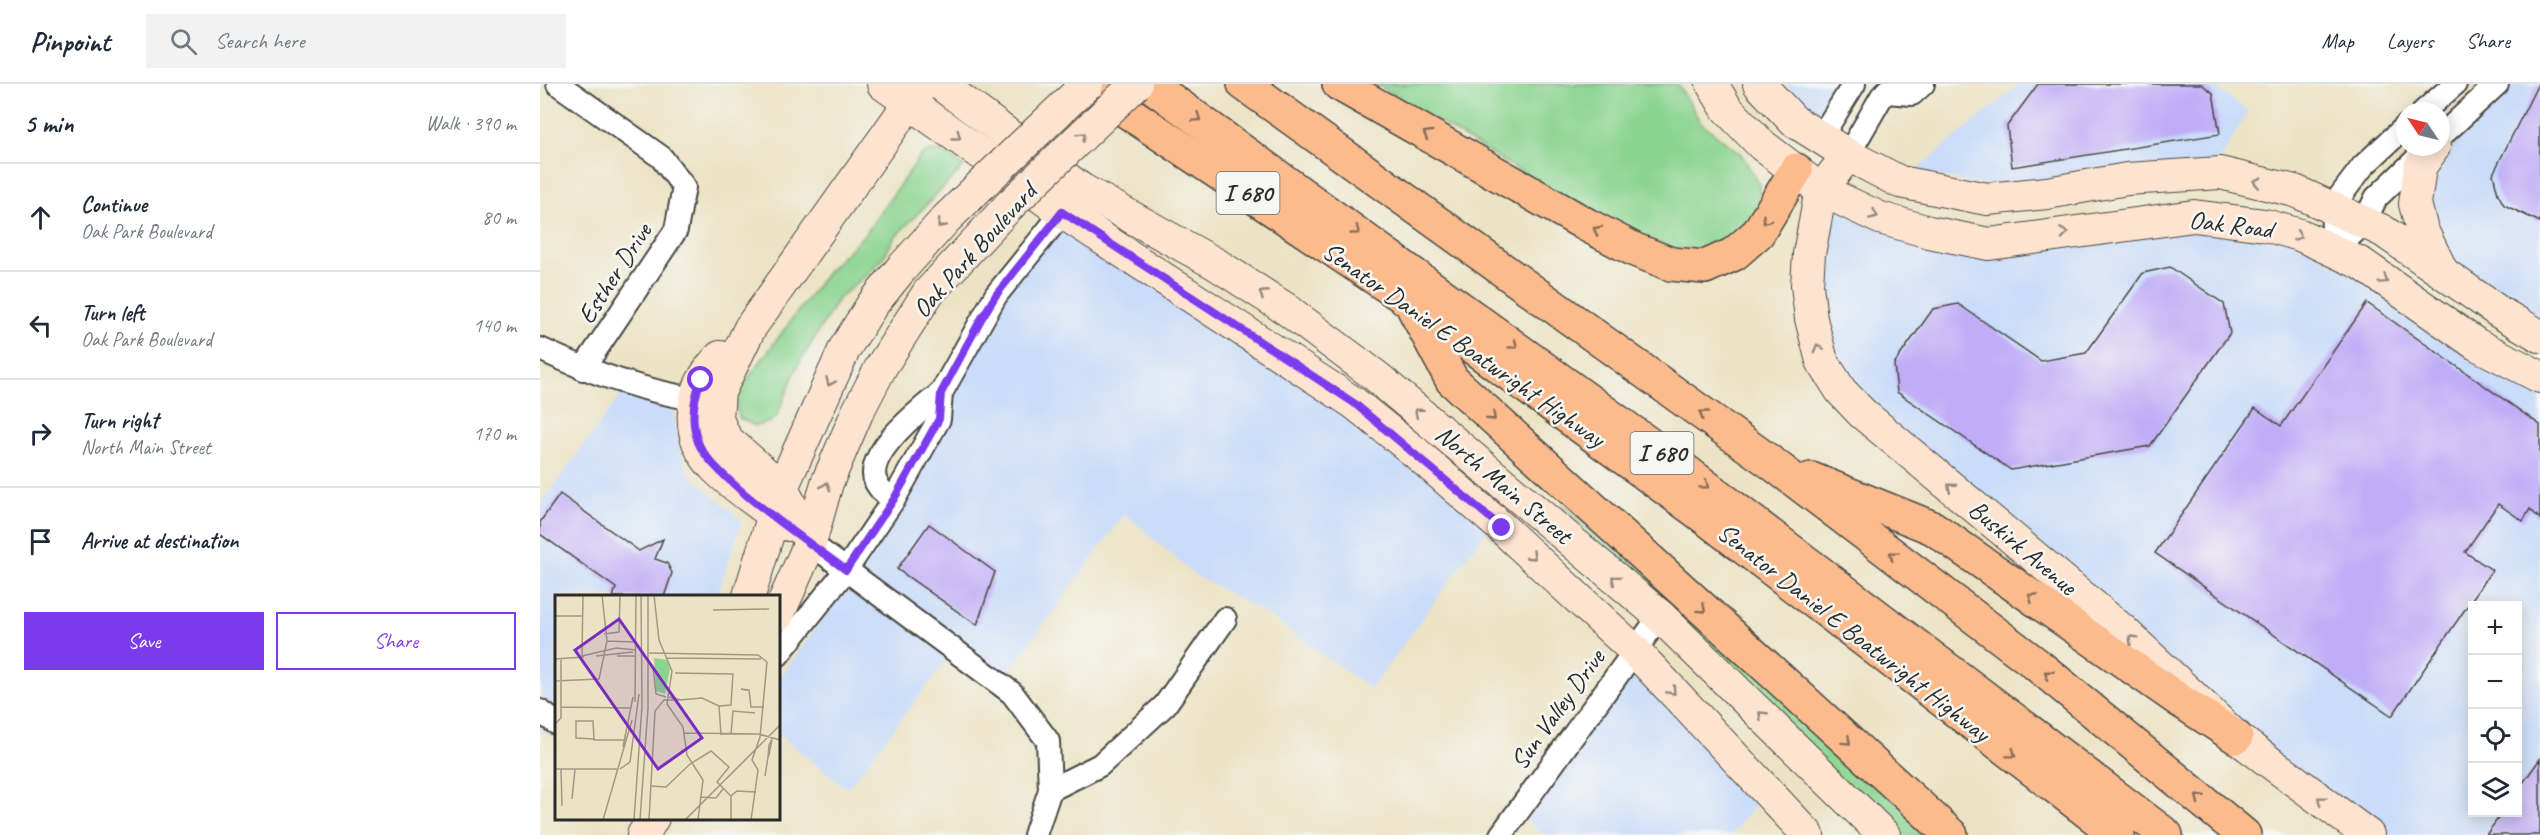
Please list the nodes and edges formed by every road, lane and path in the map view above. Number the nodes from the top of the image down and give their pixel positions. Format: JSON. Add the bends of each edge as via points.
{"nodes":[{"id":1,"x":558,"y":84,"type":"edge"},
{"id":2,"x":883,"y":84,"type":"edge"},
{"id":3,"x":940,"y":84,"type":"edge"},
{"id":4,"x":1087,"y":84,"type":"edge"},
{"id":5,"x":1136,"y":84,"type":"edge"},
{"id":6,"x":1149,"y":84,"type":"edge"},
{"id":7,"x":1244,"y":84,"type":"edge"},
{"id":8,"x":1339,"y":84,"type":"edge"},
{"id":9,"x":1712,"y":84,"type":"edge"},
{"id":10,"x":1759,"y":84,"type":"edge"},
{"id":11,"x":1854,"y":84,"type":"edge"},
{"id":12,"x":1923,"y":84,"type":"edge"},
{"id":13,"x":2455,"y":84,"type":"edge"},
{"id":14,"x":2497,"y":84,"type":"edge"},
{"id":15,"x":1891,"y":88,"type":"edge"},
{"id":16,"x":916,"y":93,"type":"edge"},
{"id":17,"x":2448,"y":102,"type":"edge"},
{"id":18,"x":2450,"y":123,"type":"edge"},
{"id":19,"x":2396,"y":136,"type":"edge"},
{"id":20,"x":1821,"y":137,"type":"junction"},
{"id":21,"x":1848,"y":155,"type":"junction"},
{"id":22,"x":2416,"y":156,"type":"edge"},
{"id":23,"x":2426,"y":156,"type":"edge"},
{"id":24,"x":1796,"y":170,"type":"junction"},
{"id":25,"x":1821,"y":190,"type":"junction"},
{"id":26,"x":1072,"y":201,"type":"junction"},
{"id":27,"x":2332,"y":207,"type":"junction"},
{"id":28,"x":2364,"y":223,"type":"junction"},
{"id":29,"x":2334,"y":251,"type":"junction"},
{"id":30,"x":2442,"y":272,"type":"junction"},
{"id":31,"x":1411,"y":302,"type":"junction"},
{"id":32,"x":750,"y":328,"type":"junction"},
{"id":33,"x":2540,"y":336,"type":"edge"},
{"id":34,"x":540,"y":349,"type":"edge"},
{"id":35,"x":583,"y":369,"type":"junction"},
{"id":36,"x":2540,"y":377,"type":"edge"},
{"id":37,"x":941,"y":393,"type":"junction"},
{"id":38,"x":694,"y":399,"type":"junction"},
{"id":39,"x":1773,"y":464,"type":"junction"},
{"id":40,"x":894,"y":499,"type":"junction"},
{"id":41,"x":778,"y":501,"type":"junction"},
{"id":42,"x":810,"y":543,"type":"junction"},
{"id":43,"x":846,"y":570,"type":"junction"},
{"id":44,"x":750,"y":595,"type":"edge"},
{"id":45,"x":780,"y":610,"type":"edge"},
{"id":46,"x":1660,"y":616,"type":"junction"},
{"id":47,"x":1225,"y":619,"type":"dead end"},
{"id":48,"x":1634,"y":650,"type":"junction"},
{"id":49,"x":780,"y":652,"type":"edge"},
{"id":50,"x":540,"y":711,"type":"edge"},
{"id":51,"x":555,"y":722,"type":"edge"},
{"id":52,"x":2236,"y":737,"type":"junction"},
{"id":53,"x":1050,"y":790,"type":"junction"},
{"id":54,"x":652,"y":820,"type":"edge"},
{"id":55,"x":643,"y":835,"type":"edge"},
{"id":56,"x":1035,"y":835,"type":"edge"},
{"id":57,"x":1501,"y":835,"type":"edge"},
{"id":58,"x":1808,"y":835,"type":"edge"},
{"id":59,"x":1884,"y":835,"type":"edge"},
{"id":60,"x":1950,"y":835,"type":"edge"},
{"id":61,"x":2118,"y":835,"type":"edge"},
{"id":62,"x":2166,"y":835,"type":"edge"},
{"id":63,"x":2244,"y":835,"type":"edge"},
{"id":64,"x":2368,"y":835,"type":"edge"}],
"edges":[{"from":1,"to":35,"type":"street","name":"Esther Drive","via":[[661,157],[684,187],[676,230]]},
{"from":2,"to":16,"type":"main road"},
{"from":3,"to":26,"type":"main road"},
{"from":4,"to":31,"type":"highway","name":"Senator Daniel E Boatwright Highway","number":"I 680"},
{"from":4,"to":41,"type":"main road","name":"Oak Park Boulevard","one_way":true,"bridge":true,"via":[[945,219],[872,305],[845,348]]},
{"from":42,"to":5,"type":"main road","name":"Oak Park Boulevard","one_way":true,"bridge":true,"via":[[827,483],[857,413],[900,334],[928,293],[1009,206]]},
{"from":6,"to":62,"type":"highway","number":"I 680","one_way":true,"via":[[1671,460]]},
{"from":39,"to":7,"type":"highway","number":"I 680","one_way":true},
{"from":24,"to":8,"type":"highway","one_way":true,"via":[[1758,233],[1734,254],[1705,267],[1671,264],[1587,225]]},
{"from":9,"to":24,"type":"main road","via":[[1727,109],[1762,146]]},
{"from":10,"to":20,"type":"main road","via":[[1794,121]]},
{"from":11,"to":20,"type":"street"},
{"from":12,"to":15,"type":"street","via":[[1912,94]]},
{"from":13,"to":17,"type":"street"},
{"from":14,"to":18,"type":"street"},
{"from":15,"to":21,"type":"street"},
{"from":16,"to":26,"type":"main road","one_way":true},
{"from":16,"to":32,"type":"main road"},
{"from":19,"to":27,"type":"street","via":[[2364,166]]},
{"from":20,"to":21,"type":"main road"},
{"from":20,"to":24,"type":"main road"},
{"from":21,"to":25,"type":"main road","name":"Buskirk Avenue"},
{"from":27,"to":21,"type":"main road","name":"Oak Road","one_way":true,"via":[[2295,191],[2220,173],[2127,179],[1987,199],[1900,182]]},
{"from":22,"to":28,"type":"street","via":[[2376,198]]},
{"from":23,"to":30,"type":"main road","via":[[2420,167],[2415,204],[2422,230]]},
{"from":24,"to":25,"type":"main road"},
{"from":25,"to":29,"type":"main road","name":"Oak Road","one_way":true,"via":[[1880,218],[1989,244],[2194,216],[2265,225]]},
{"from":52,"to":25,"type":"main road","name":"Buskirk Avenue","one_way":true,"via":[[2120,628],[1862,413],[1841,391],[1822,361],[1807,285]]},
{"from":26,"to":37,"type":"street","name":"Oak Park Boulevard","via":[[996,295]]},
{"from":46,"to":26,"type":"main road","name":"North Main Street","one_way":true,"via":[[1377,377],[1286,309],[1216,264]]},
{"from":26,"to":48,"type":"main road","name":"North Main Street","one_way":true,"via":[[1354,403],[1502,528]]},
{"from":27,"to":28,"type":"main road","name":"Oak Road"},
{"from":27,"to":29,"type":"street"},
{"from":28,"to":29,"type":"street"},
{"from":28,"to":30,"type":"main road","name":"Oak Road","via":[[2383,231]]},
{"from":29,"to":36,"type":"main road","name":"Oak Road","one_way":true,"via":[[2362,264],[2476,344]]},
{"from":30,"to":33,"type":"main road","name":"Oak Road"},
{"from":31,"to":60,"type":"highway","one_way":true,"via":[[1452,380]]},
{"from":31,"to":61,"type":"highway","name":"Senator Daniel E Boatwright Highway","number":"I 680","one_way":true,"via":[[1699,513]]},
{"from":32,"to":38,"type":"main road","via":[[708,370]]},
{"from":32,"to":41,"type":"main road","via":[[718,392],[717,419],[726,439]]},
{"from":34,"to":35,"type":"street"},
{"from":35,"to":38,"type":"street"},
{"from":37,"to":40,"type":"street","name":"Oak Park Boulevard","via":[[939,419]]},
{"from":37,"to":40,"type":"street","name":"Oak Park Boulevard","via":[[880,451],[875,462],[878,487]]},
{"from":38,"to":41,"type":"main road","via":[[698,442],[715,468]]},
{"from":52,"to":39,"type":"highway","one_way":true,"via":[[1933,528]]},
{"from":63,"to":39,"type":"highway","number":"I 680","one_way":true,"via":[[2036,664]]},
{"from":40,"to":43,"type":"street","name":"Oak Park Boulevard"},
{"from":41,"to":42,"type":"main road"},
{"from":41,"to":44,"type":"main road","name":"Oak Park Boulevard"},
{"from":42,"to":43,"type":"street"},
{"from":42,"to":45,"type":"main road","name":"Oak Park Boulevard"},
{"from":43,"to":49,"type":"street","name":"Oak Park Boulevard"},
{"from":43,"to":53,"type":"street","via":[[1012,693],[1048,741]]},
{"from":46,"to":48,"type":"street","name":"Sun Valley Drive"},
{"from":59,"to":46,"type":"main road","name":"North Main Street","one_way":true},
{"from":47,"to":53,"type":"street","via":[[1165,705],[1100,765]]},
{"from":48,"to":57,"type":"street","name":"Sun Valley Drive"},
{"from":48,"to":58,"type":"main road","name":"North Main Street","one_way":true},
{"from":50,"to":51,"type":"street"},
{"from":64,"to":52,"type":"main road","name":"Buskirk Avenue","one_way":true},
{"from":53,"to":56,"type":"street"},
{"from":54,"to":55,"type":"main road"}]}
